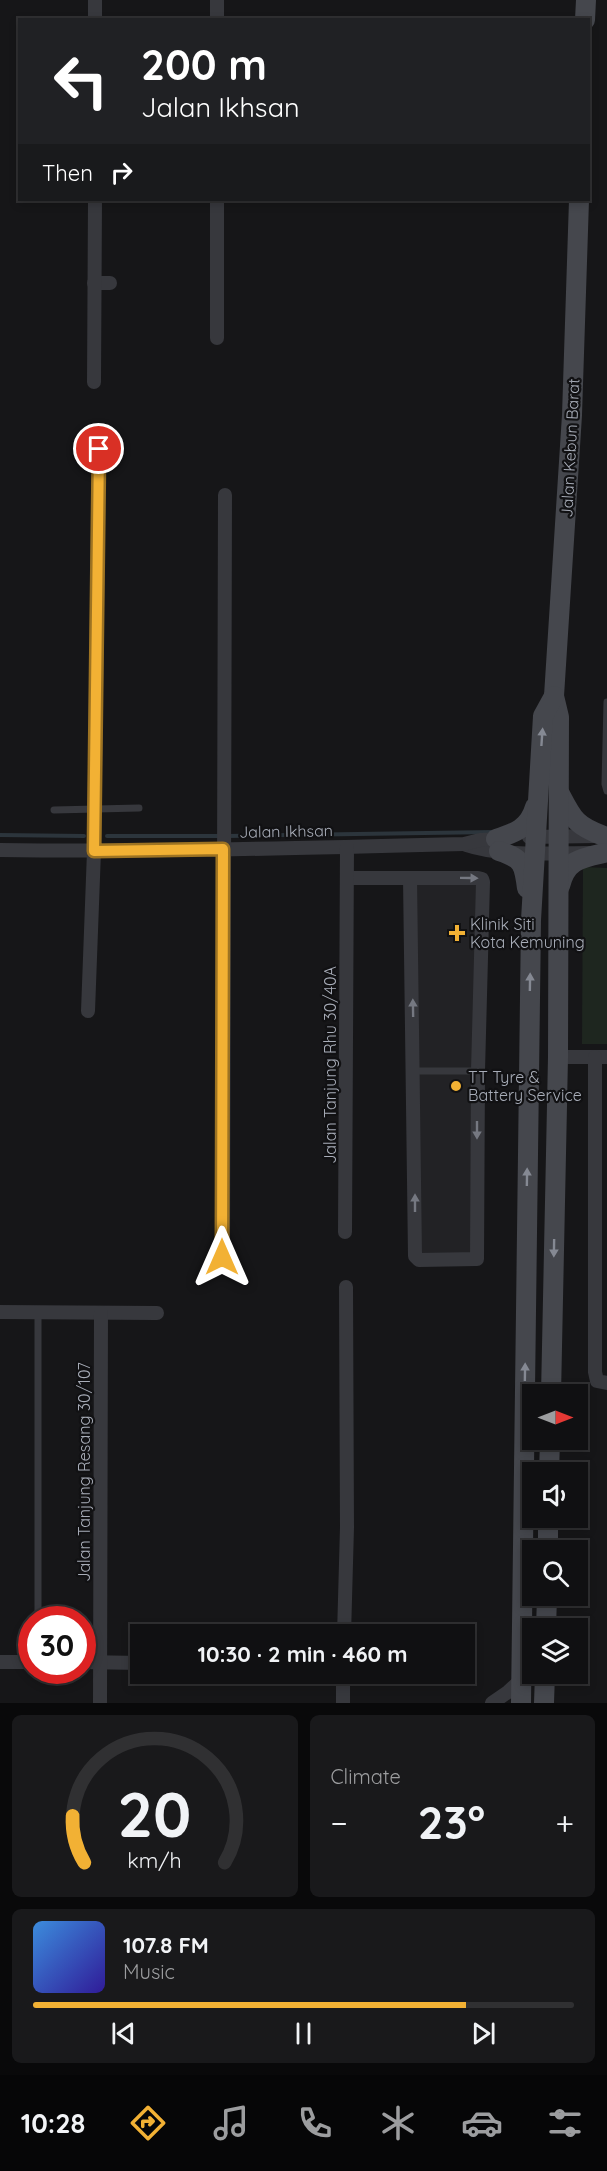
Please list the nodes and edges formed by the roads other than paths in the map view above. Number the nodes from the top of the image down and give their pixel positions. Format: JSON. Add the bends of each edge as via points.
{"nodes":[{"id":1,"x":95,"y":0,"type":"edge"},
{"id":2,"x":217,"y":0,"type":"edge"},
{"id":3,"x":586,"y":0,"type":"edge"},
{"id":4,"x":95,"y":18,"type":"edge"},
{"id":5,"x":217,"y":18,"type":"edge"},
{"id":6,"x":585,"y":18,"type":"edge"},
{"id":7,"x":94,"y":201,"type":"edge"},
{"id":8,"x":217,"y":201,"type":"edge"},
{"id":9,"x":579,"y":201,"type":"edge"},
{"id":10,"x":94,"y":283,"type":"junction"},
{"id":11,"x":110,"y":283,"type":"dead end"},
{"id":12,"x":217,"y":338,"type":"dead end"},
{"id":13,"x":94,"y":382,"type":"dead end"},
{"id":14,"x":99,"y":449,"type":"dead end"},
{"id":15,"x":225,"y":495,"type":"dead end"},
{"id":16,"x":554,"y":696,"type":"junction"},
{"id":17,"x":607,"y":702,"type":"edge"},
{"id":18,"x":539,"y":782,"type":"junction"},
{"id":19,"x":559,"y":791,"type":"junction"},
{"id":20,"x":607,"y":791,"type":"edge"},
{"id":21,"x":139,"y":808,"type":"dead end"},
{"id":22,"x":94,"y":809,"type":"junction"},
{"id":23,"x":54,"y":810,"type":"dead end"},
{"id":24,"x":223,"y":839,"type":"junction"},
{"id":25,"x":606,"y":844,"type":"edge"},
{"id":26,"x":498,"y":845,"type":"junction"},
{"id":27,"x":535,"y":845,"type":"junction"},
{"id":28,"x":558,"y":845,"type":"junction"},
{"id":29,"x":347,"y":847,"type":"junction"},
{"id":30,"x":0,"y":850,"type":"edge"},
{"id":31,"x":94,"y":851,"type":"junction"},
{"id":32,"x":347,"y":878,"type":"junction"},
{"id":33,"x":410,"y":878,"type":"junction"},
{"id":34,"x":558,"y":896,"type":"junction"},
{"id":35,"x":531,"y":920,"type":"junction"},
{"id":36,"x":88,"y":1011,"type":"dead end"},
{"id":37,"x":558,"y":1057,"type":"junction"},
{"id":38,"x":601,"y":1057,"type":"edge"},
{"id":39,"x":414,"y":1071,"type":"junction"},
{"id":40,"x":478,"y":1071,"type":"junction"},
{"id":41,"x":600,"y":1168,"type":"edge"},
{"id":42,"x":345,"y":1232,"type":"dead end"},
{"id":43,"x":222,"y":1257,"type":"dead end"},
{"id":44,"x":601,"y":1278,"type":"edge"},
{"id":45,"x":346,"y":1287,"type":"dead end"},
{"id":46,"x":38,"y":1311,"type":"junction"},
{"id":47,"x":0,"y":1312,"type":"edge"},
{"id":48,"x":101,"y":1313,"type":"junction"},
{"id":49,"x":157,"y":1313,"type":"dead end"},
{"id":50,"x":602,"y":1382,"type":"edge"},
{"id":51,"x":551,"y":1384,"type":"edge"},
{"id":52,"x":38,"y":1606,"type":"edge"},
{"id":53,"x":523,"y":1618,"type":"edge"},
{"id":54,"x":344,"y":1624,"type":"edge"},
{"id":55,"x":0,"y":1662,"type":"edge"},
{"id":56,"x":18,"y":1662,"type":"edge"},
{"id":57,"x":96,"y":1662,"type":"edge"},
{"id":58,"x":100,"y":1662,"type":"junction"},
{"id":59,"x":130,"y":1663,"type":"edge"},
{"id":60,"x":522,"y":1679,"type":"joint"},
{"id":61,"x":343,"y":1684,"type":"edge"},
{"id":62,"x":545,"y":1684,"type":"edge"},
{"id":63,"x":100,"y":1703,"type":"edge"},
{"id":64,"x":343,"y":1703,"type":"edge"},
{"id":65,"x":492,"y":1703,"type":"edge"},
{"id":66,"x":521,"y":1703,"type":"edge"},
{"id":67,"x":544,"y":1703,"type":"edge"}],
"edges":[{"from":1,"to":4,"type":"street"},
{"from":2,"to":5,"type":"street"},
{"from":3,"to":6,"type":"main road"},
{"from":7,"to":10,"type":"street"},
{"from":8,"to":12,"type":"street"},
{"from":9,"to":16,"type":"main road","name":"Jalan Kebun Barat","via":[[572,415]]},
{"from":10,"to":11,"type":"street"},
{"from":10,"to":13,"type":"street"},
{"from":14,"to":22,"type":"street"},
{"from":15,"to":24,"type":"street"},
{"from":18,"to":16,"type":"main road","name":"Jalan Kebun Barat","one_way":true,"via":[[543,716]]},
{"from":16,"to":19,"type":"main road","name":"Jalan Kebun Barat","via":[[559,717]]},
{"from":17,"to":20,"type":"lane"},
{"from":18,"to":26,"type":"main road","via":[[530,820]]},
{"from":18,"to":27,"type":"main road","name":"Jalan Kebun Barat"},
{"from":19,"to":25,"type":"main road","via":[[574,820]]},
{"from":19,"to":28,"type":"main road","name":"Jalan Kebun Barat"},
{"from":21,"to":22,"type":"lane"},
{"from":22,"to":23,"type":"lane"},
{"from":22,"to":31,"type":"street"},
{"from":24,"to":29,"type":"street","name":"Jalan Ikhsan"},
{"from":24,"to":31,"type":"street","name":"Jalan Ikhsan"},
{"from":24,"to":43,"type":"street"},
{"from":25,"to":28,"type":"street","name":"Jalan Ikhsan"},
{"from":25,"to":34,"type":"main road","via":[[569,865],[562,875]]},
{"from":26,"to":27,"type":"street","name":"Jalan Ikhsan"},
{"from":26,"to":29,"type":"street","name":"Jalan Ikhsan","via":[[480,850],[464,844]]},
{"from":26,"to":35,"type":"main road","via":[[523,866]]},
{"from":27,"to":28,"type":"street","name":"Jalan Ikhsan"},
{"from":27,"to":35,"type":"main road","name":"Jalan Kebun Barat"},
{"from":28,"to":34,"type":"main road","name":"Jalan Kebun Barat"},
{"from":29,"to":32,"type":"street","name":"Jalan Tanjung Rhu 30/40A"},
{"from":30,"to":31,"type":"street","name":"Jalan Ikhsan"},
{"from":31,"to":36,"type":"street"},
{"from":32,"to":33,"type":"street"},
{"from":32,"to":42,"type":"street","name":"Jalan Tanjung Rhu 30/40A"},
{"from":39,"to":33,"type":"street","one_way":true},
{"from":33,"to":40,"type":"street","one_way":true,"via":[[478,878],[483,882]]},
{"from":34,"to":37,"type":"main road","name":"Jalan Kebun Barat"},
{"from":53,"to":35,"type":"main road","one_way":true},
{"from":37,"to":38,"type":"street"},
{"from":37,"to":51,"type":"main road","name":"Jalan Kebun Barat","one_way":true},
{"from":38,"to":41,"type":"street"},
{"from":39,"to":40,"type":"lane"},
{"from":40,"to":39,"type":"street","one_way":true,"via":[[477,1258],[419,1260],[415,1256]]},
{"from":41,"to":44,"type":"street"},
{"from":44,"to":50,"type":"street","via":[[596,1372]]},
{"from":45,"to":54,"type":"street"},
{"from":46,"to":47,"type":"street"},
{"from":46,"to":48,"type":"street"},
{"from":46,"to":52,"type":"lane"},
{"from":48,"to":49,"type":"street"},
{"from":48,"to":58,"type":"street","name":"Jalan Tanjung Resang 30/107"},
{"from":55,"to":56,"type":"street"},
{"from":57,"to":58,"type":"street"},
{"from":58,"to":59,"type":"street"},
{"from":58,"to":63,"type":"street","name":"Jalan Tanjung Resang 30/107"},
{"from":60,"to":65,"type":"street"},
{"from":60,"to":66,"type":"main road"},
{"from":61,"to":64,"type":"street"},
{"from":62,"to":67,"type":"main road"}]}
